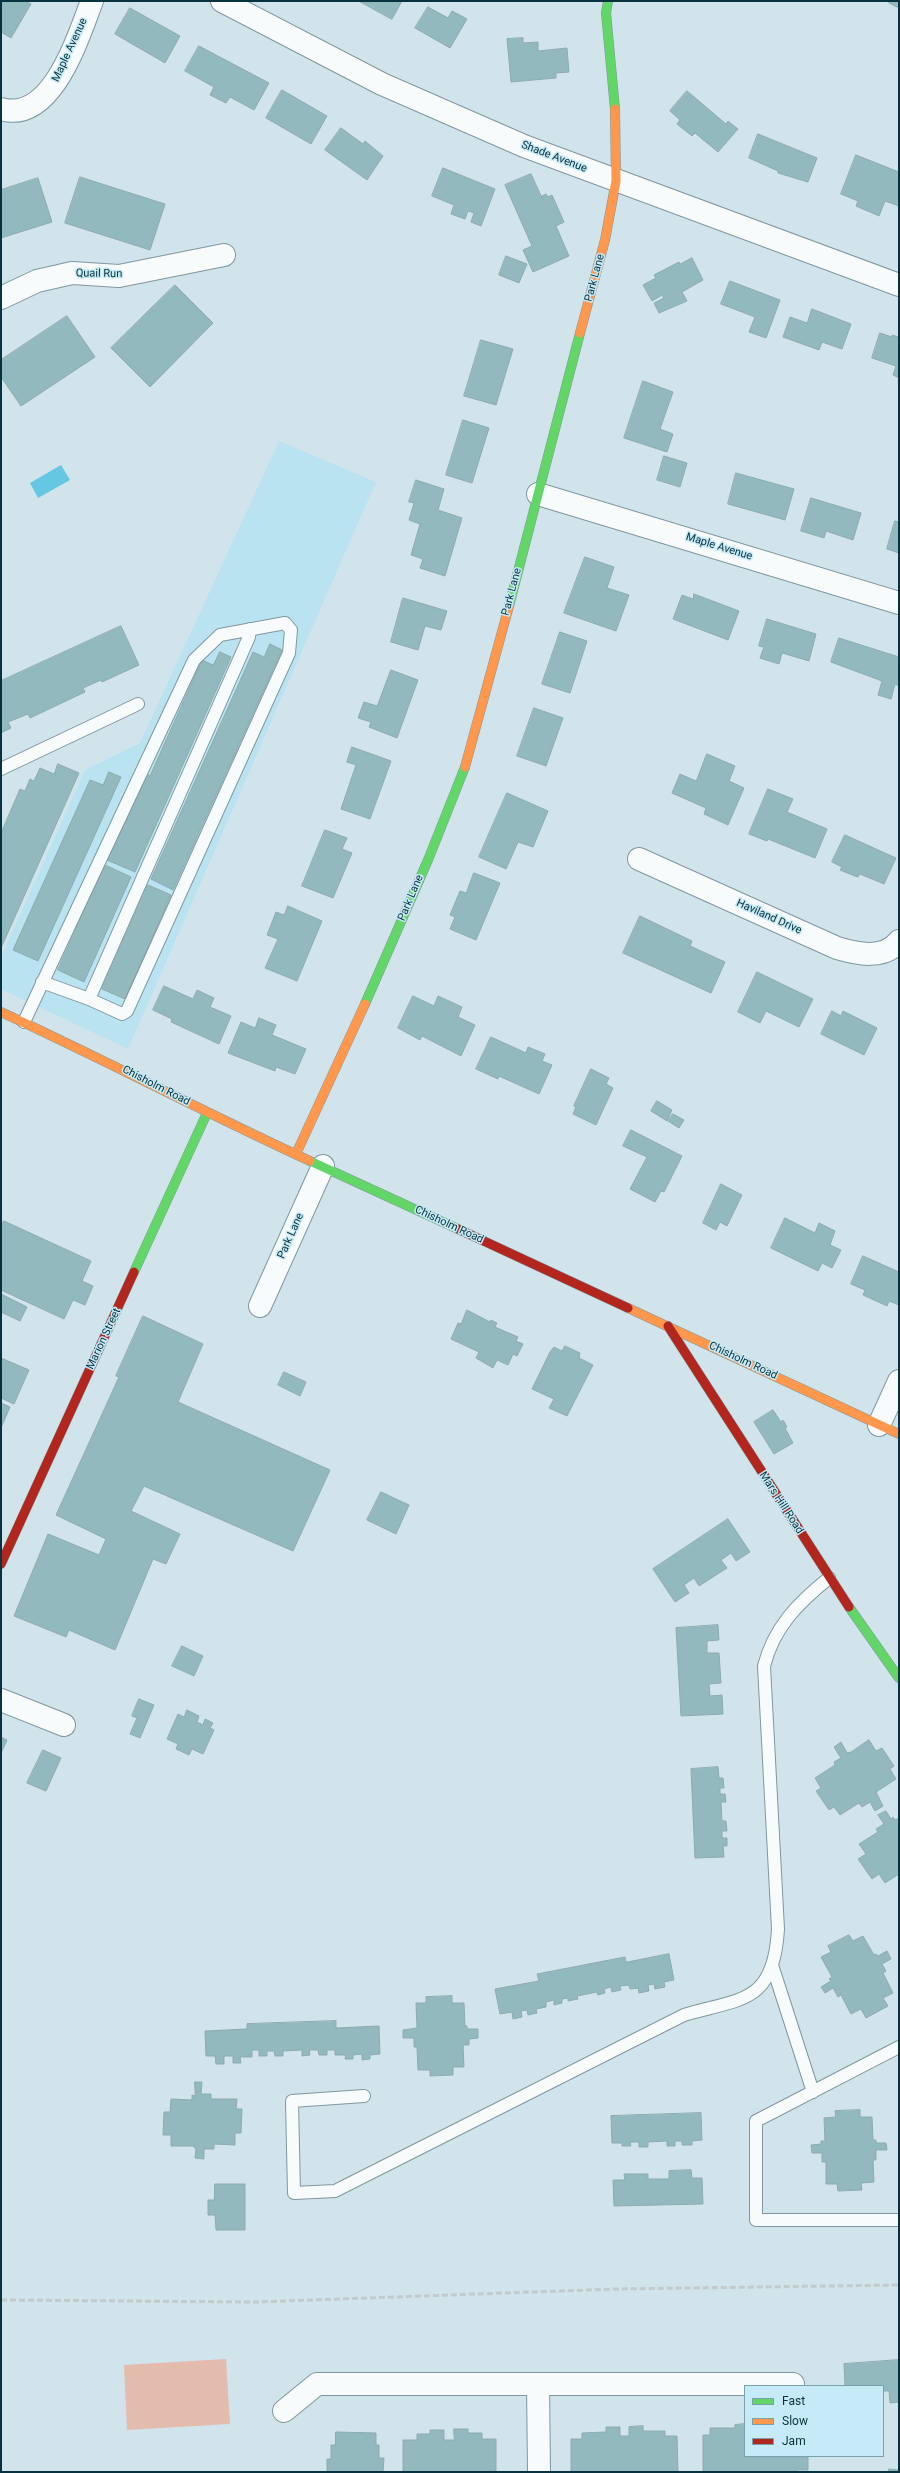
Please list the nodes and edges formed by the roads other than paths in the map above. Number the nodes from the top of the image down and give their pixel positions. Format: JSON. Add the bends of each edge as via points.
{"nodes":[{"id":1,"x":92,"y":1,"type":"edge"},
{"id":2,"x":222,"y":1,"type":"edge"},
{"id":3,"x":608,"y":1,"type":"edge"},
{"id":4,"x":1,"y":109,"type":"edge"},
{"id":5,"x":616,"y":181,"type":"junction"},
{"id":6,"x":224,"y":255,"type":"dead end"},
{"id":7,"x":899,"y":285,"type":"edge"},
{"id":8,"x":1,"y":298,"type":"edge"},
{"id":9,"x":538,"y":494,"type":"junction"},
{"id":10,"x":899,"y":603,"type":"edge"},
{"id":11,"x":250,"y":629,"type":"junction"},
{"id":12,"x":138,"y":704,"type":"dead end"},
{"id":13,"x":1,"y":769,"type":"edge"},
{"id":14,"x":639,"y":859,"type":"dead end"},
{"id":15,"x":899,"y":941,"type":"edge"},
{"id":16,"x":42,"y":982,"type":"junction"},
{"id":17,"x":89,"y":999,"type":"junction"},
{"id":18,"x":1,"y":1012,"type":"edge"},
{"id":19,"x":24,"y":1022,"type":"junction"},
{"id":20,"x":207,"y":1113,"type":"junction"},
{"id":21,"x":296,"y":1154,"type":"junction"},
{"id":22,"x":322,"y":1166,"type":"junction"},
{"id":23,"x":260,"y":1306,"type":"dead end"},
{"id":24,"x":668,"y":1326,"type":"junction"},
{"id":25,"x":899,"y":1381,"type":"edge"},
{"id":26,"x":879,"y":1425,"type":"junction"},
{"id":27,"x":899,"y":1434,"type":"edge"},
{"id":28,"x":1,"y":1564,"type":"edge"},
{"id":29,"x":829,"y":1578,"type":"junction"},
{"id":30,"x":899,"y":1678,"type":"edge"},
{"id":31,"x":1,"y":1700,"type":"edge"},
{"id":32,"x":64,"y":1725,"type":"dead end"},
{"id":33,"x":772,"y":1965,"type":"junction"},
{"id":34,"x":899,"y":2048,"type":"edge"},
{"id":35,"x":813,"y":2092,"type":"junction"},
{"id":36,"x":364,"y":2096,"type":"dead end"},
{"id":37,"x":899,"y":2220,"type":"edge"},
{"id":38,"x":538,"y":2384,"type":"junction"},
{"id":39,"x":793,"y":2384,"type":"dead end"},
{"id":40,"x":284,"y":2411,"type":"dead end"},
{"id":41,"x":539,"y":2472,"type":"edge"}],
"edges":[{"from":1,"to":4,"type":"street","name":"Maple Avenue","via":[[74,46],[51,90],[30,108],[9,111]]},
{"from":2,"to":5,"type":"street","name":"Shade Avenue","via":[[382,84],[524,146]]},
{"from":3,"to":5,"type":"street","name":"Park Lane","via":[[606,12],[615,102]]},
{"from":5,"to":7,"type":"street","name":"Shade Avenue"},
{"from":5,"to":9,"type":"street","name":"Park Lane","via":[[605,240]]},
{"from":6,"to":8,"type":"street","name":"Quail Run","via":[[119,276],[72,273],[38,281]]},
{"from":9,"to":10,"type":"street","name":"Maple Avenue"},
{"from":9,"to":21,"type":"street","name":"Park Lane","via":[[468,760],[362,1012]]},
{"from":11,"to":16,"type":"lane","via":[[220,634],[194,660]]},
{"from":11,"to":17,"type":"lane","via":[[249,637]]},
{"from":11,"to":17,"type":"lane","via":[[284,623],[290,630],[289,653],[127,1011],[122,1014]]},
{"from":12,"to":13,"type":"lane"},
{"from":14,"to":15,"type":"street","name":"Haviland Drive","via":[[837,948],[858,954],[878,954]]},
{"from":16,"to":17,"type":"lane"},
{"from":16,"to":19,"type":"lane"},
{"from":18,"to":19,"type":"street","name":"Chisholm Road"},
{"from":19,"to":20,"type":"street","name":"Chisholm Road","via":[[103,1059]]},
{"from":20,"to":21,"type":"street","name":"Chisholm Road"},
{"from":20,"to":28,"type":"street","name":"Marion Street"},
{"from":21,"to":22,"type":"street","name":"Chisholm Road"},
{"from":22,"to":23,"type":"street","name":"Park Lane"},
{"from":22,"to":24,"type":"street","name":"Chisholm Road"},
{"from":24,"to":26,"type":"street","name":"Chisholm Road"},
{"from":24,"to":29,"type":"street","name":"Mars Hill Road"},
{"from":25,"to":26,"type":"street"},
{"from":26,"to":27,"type":"street","name":"Chisholm Road"},
{"from":29,"to":30,"type":"street","name":"Mars Hill Road"},
{"from":29,"to":33,"type":"lane","via":[[788,1616],[771,1643],[764,1666],[778,1910],[777,1946]]},
{"from":31,"to":32,"type":"street"},
{"from":33,"to":35,"type":"lane"},
{"from":33,"to":36,"type":"lane","via":[[763,1983],[750,1996],[727,2005],[684,2015],[335,2191],[294,2193],[292,2100]]},
{"from":34,"to":35,"type":"lane"},
{"from":35,"to":37,"type":"lane","via":[[756,2121],[756,2220]]},
{"from":38,"to":39,"type":"street"},
{"from":38,"to":40,"type":"street","via":[[316,2384]]},
{"from":38,"to":41,"type":"street"}]}
